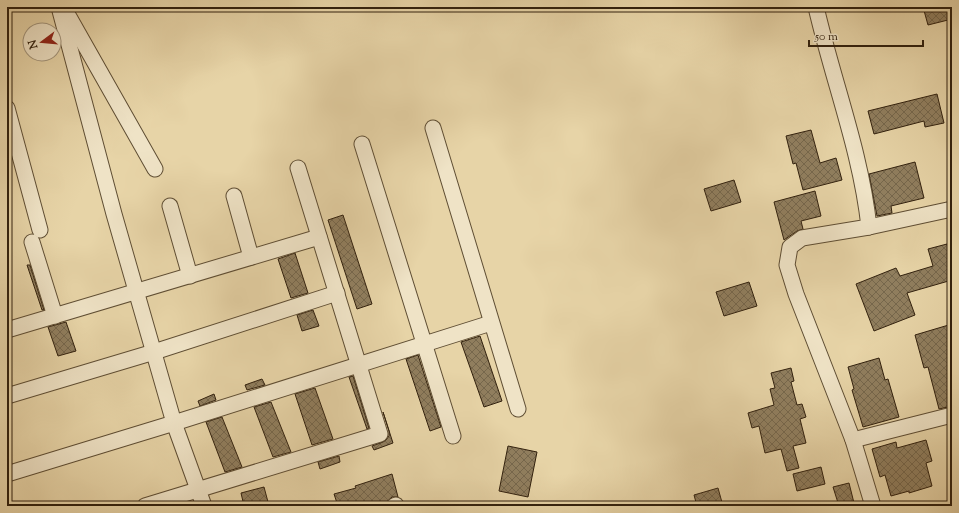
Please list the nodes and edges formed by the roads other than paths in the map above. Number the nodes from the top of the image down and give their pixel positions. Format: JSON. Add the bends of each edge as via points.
{"nodes":[{"id":1,"x":59,"y":7,"type":"edge"},
{"id":2,"x":64,"y":7,"type":"edge"},
{"id":3,"x":816,"y":7,"type":"edge"},
{"id":4,"x":7,"y":108,"type":"edge"},
{"id":5,"x":433,"y":128,"type":"dead end"},
{"id":6,"x":362,"y":144,"type":"dead end"},
{"id":7,"x":298,"y":168,"type":"dead end"},
{"id":8,"x":155,"y":169,"type":"dead end"},
{"id":9,"x":234,"y":196,"type":"dead end"},
{"id":10,"x":170,"y":206,"type":"dead end"},
{"id":11,"x":952,"y":209,"type":"edge"},
{"id":12,"x":869,"y":227,"type":"junction"},
{"id":13,"x":319,"y":237,"type":"junction"},
{"id":14,"x":251,"y":257,"type":"junction"},
{"id":15,"x":190,"y":276,"type":"junction"},
{"id":16,"x":137,"y":292,"type":"junction"},
{"id":17,"x":336,"y":293,"type":"junction"},
{"id":18,"x":54,"y":316,"type":"junction"},
{"id":19,"x":491,"y":323,"type":"junction"},
{"id":20,"x":7,"y":330,"type":"edge"},
{"id":21,"x":424,"y":344,"type":"junction"},
{"id":22,"x":154,"y":352,"type":"junction"},
{"id":23,"x":359,"y":365,"type":"junction"},
{"id":24,"x":7,"y":396,"type":"edge"},
{"id":25,"x":518,"y":409,"type":"dead end"},
{"id":26,"x":952,"y":415,"type":"edge"},
{"id":27,"x":174,"y":423,"type":"junction"},
{"id":28,"x":453,"y":436,"type":"dead end"},
{"id":29,"x":853,"y":440,"type":"junction"},
{"id":30,"x":7,"y":474,"type":"edge"},
{"id":31,"x":197,"y":490,"type":"junction"},
{"id":32,"x":145,"y":506,"type":"edge"},
{"id":33,"x":204,"y":506,"type":"edge"},
{"id":34,"x":872,"y":506,"type":"edge"}],
"edges":[{"from":1,"to":16,"type":"street"},
{"from":2,"to":8,"type":"street"},
{"from":3,"to":12,"type":"street","via":[[858,160]]},
{"from":4,"to":18,"type":"street"},
{"from":5,"to":19,"type":"street"},
{"from":6,"to":21,"type":"street"},
{"from":7,"to":13,"type":"street"},
{"from":9,"to":14,"type":"street"},
{"from":10,"to":15,"type":"street"},
{"from":11,"to":12,"type":"street"},
{"from":12,"to":29,"type":"street","via":[[802,238],[790,247],[787,265]]},
{"from":13,"to":14,"type":"street"},
{"from":13,"to":17,"type":"street"},
{"from":14,"to":15,"type":"street"},
{"from":15,"to":16,"type":"street"},
{"from":16,"to":18,"type":"street"},
{"from":16,"to":22,"type":"street"},
{"from":17,"to":22,"type":"street"},
{"from":17,"to":23,"type":"street"},
{"from":18,"to":20,"type":"street"},
{"from":19,"to":21,"type":"street"},
{"from":19,"to":25,"type":"street"},
{"from":21,"to":23,"type":"street"},
{"from":21,"to":28,"type":"street"},
{"from":22,"to":24,"type":"street"},
{"from":22,"to":27,"type":"street"},
{"from":23,"to":27,"type":"street"},
{"from":23,"to":31,"type":"street","via":[[380,434]]},
{"from":26,"to":29,"type":"street"},
{"from":27,"to":30,"type":"street"},
{"from":27,"to":31,"type":"street"},
{"from":29,"to":34,"type":"street"},
{"from":31,"to":32,"type":"street"},
{"from":31,"to":33,"type":"street"}]}
